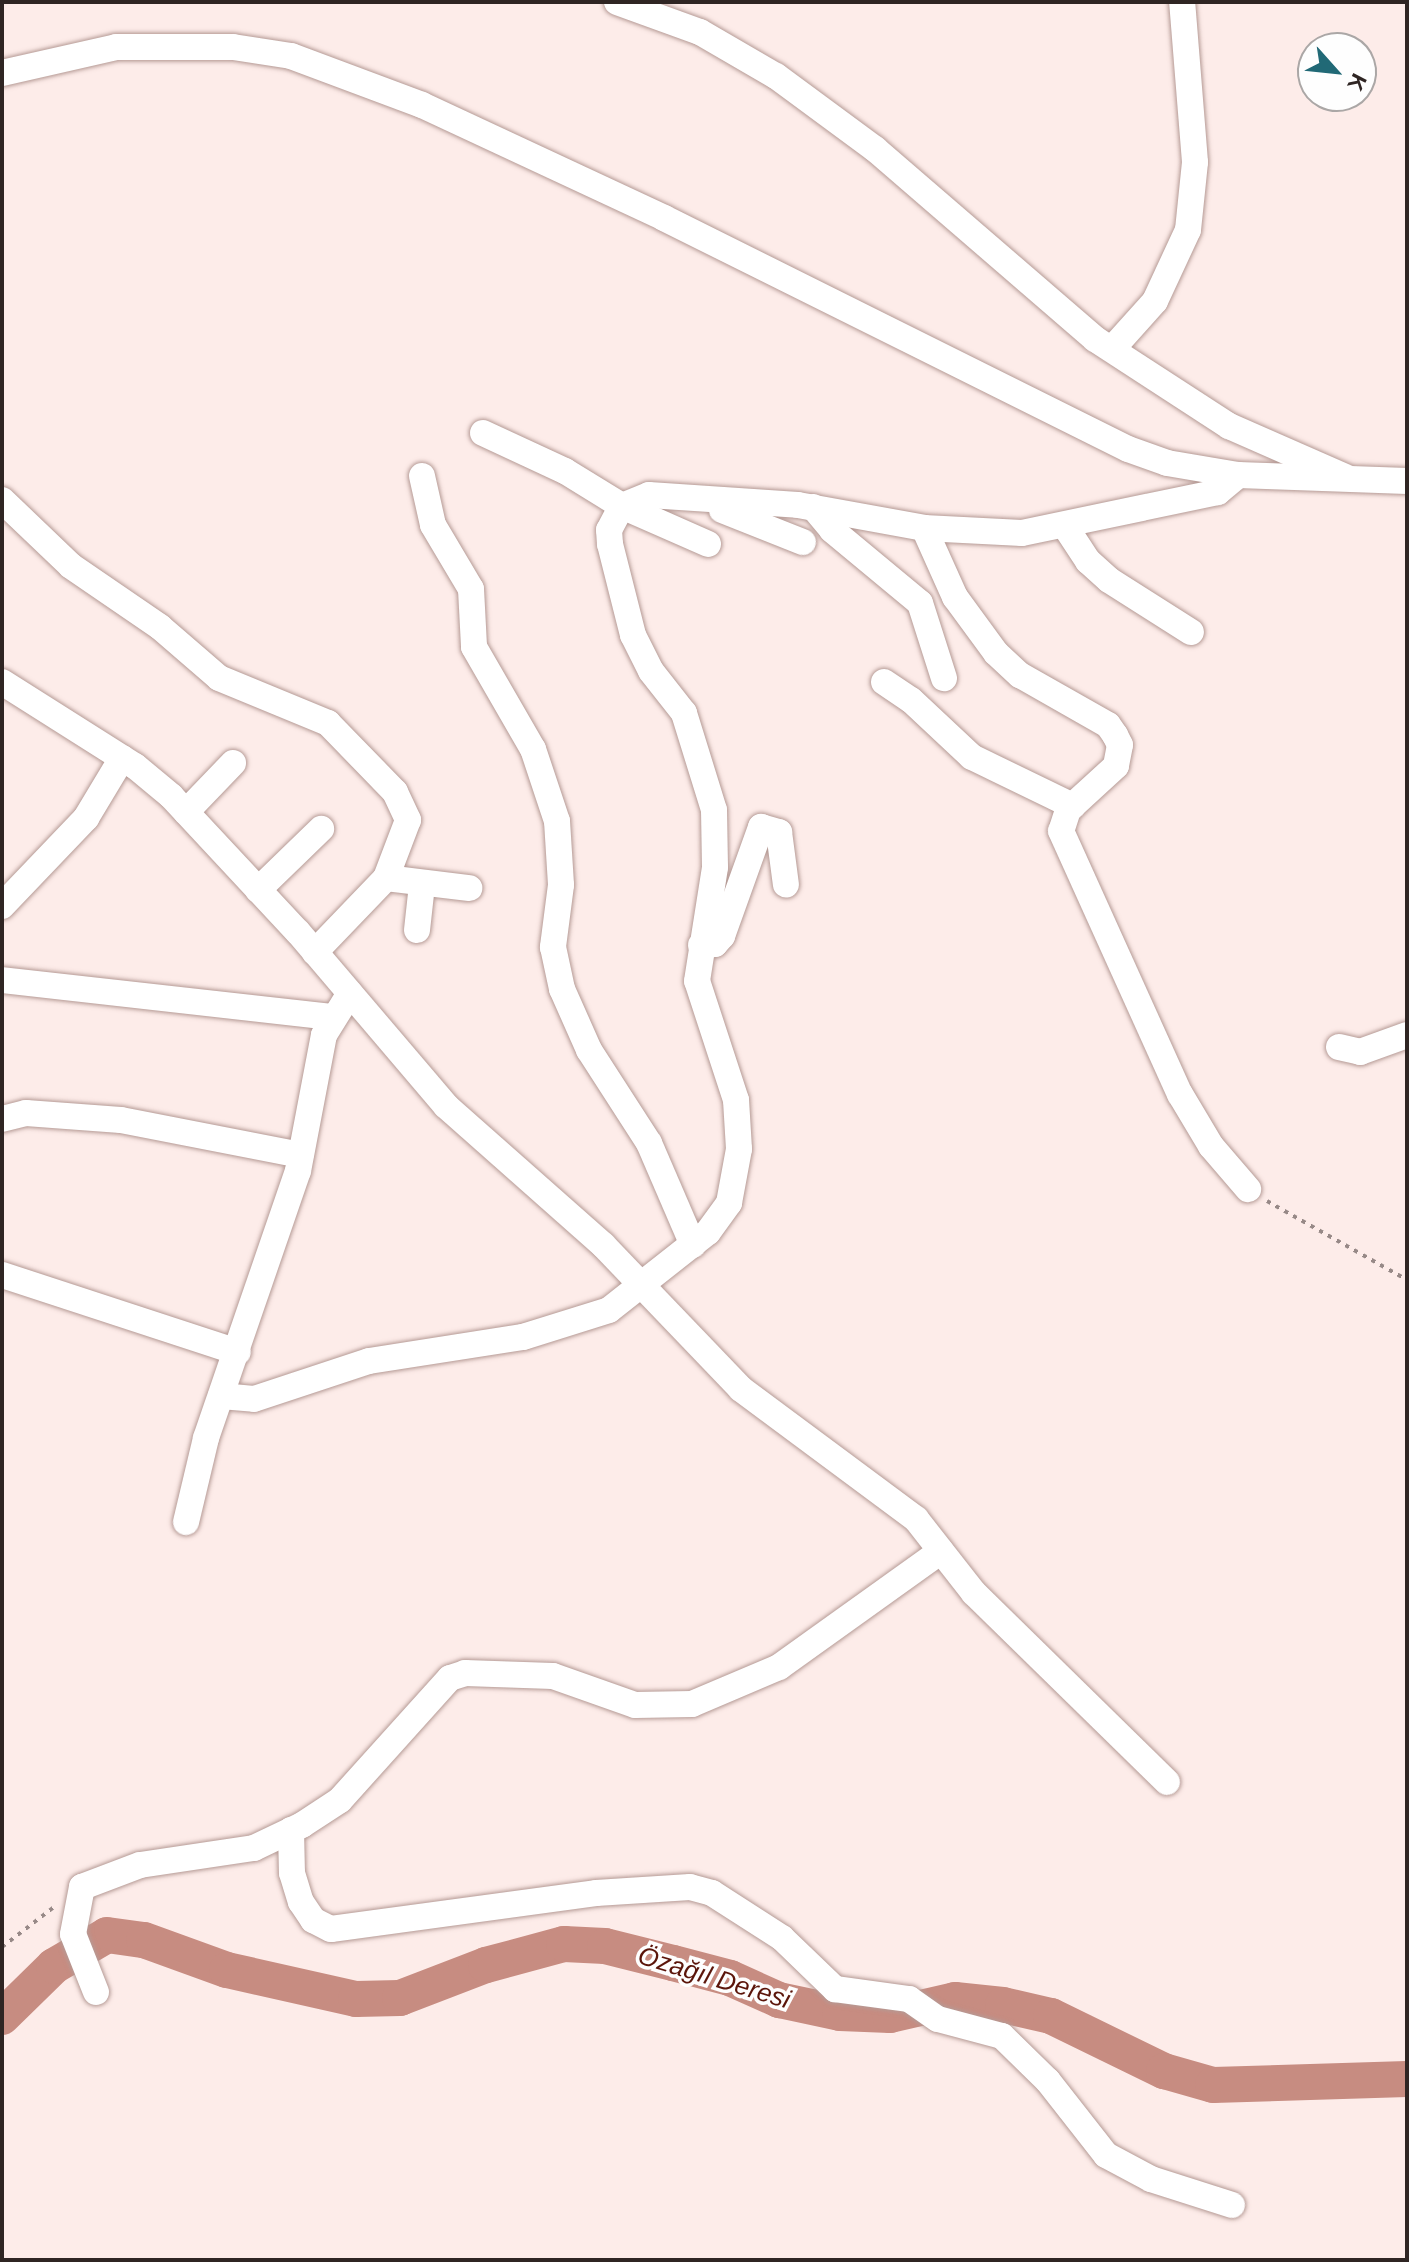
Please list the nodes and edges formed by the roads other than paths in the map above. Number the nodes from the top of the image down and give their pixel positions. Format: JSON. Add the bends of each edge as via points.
{"nodes":[{"id":1,"x":617,"y":2,"type":"edge"},
{"id":2,"x":1182,"y":2,"type":"edge"},
{"id":3,"x":2,"y":73,"type":"edge"},
{"id":4,"x":1112,"y":349,"type":"junction"},
{"id":5,"x":483,"y":433,"type":"dead end"},
{"id":6,"x":1238,"y":475,"type":"junction"},
{"id":7,"x":422,"y":476,"type":"dead end"},
{"id":8,"x":1347,"y":479,"type":"junction"},
{"id":9,"x":1407,"y":481,"type":"edge"},
{"id":10,"x":2,"y":500,"type":"edge"},
{"id":11,"x":712,"y":503,"type":"junction"},
{"id":12,"x":622,"y":506,"type":"junction"},
{"id":13,"x":813,"y":507,"type":"junction"},
{"id":14,"x":1065,"y":526,"type":"junction"},
{"id":15,"x":924,"y":528,"type":"junction"},
{"id":16,"x":803,"y":542,"type":"dead end"},
{"id":17,"x":708,"y":544,"type":"dead end"},
{"id":18,"x":1191,"y":632,"type":"dead end"},
{"id":19,"x":944,"y":678,"type":"dead end"},
{"id":20,"x":2,"y":682,"type":"edge"},
{"id":21,"x":884,"y":682,"type":"dead end"},
{"id":22,"x":122,"y":758,"type":"junction"},
{"id":23,"x":233,"y":763,"type":"dead end"},
{"id":24,"x":1073,"y":806,"type":"junction"},
{"id":25,"x":186,"y":812,"type":"junction"},
{"id":26,"x":321,"y":829,"type":"dead end"},
{"id":27,"x":386,"y":878,"type":"junction"},
{"id":28,"x":422,"y":885,"type":"junction"},
{"id":29,"x":786,"y":885,"type":"dead end"},
{"id":30,"x":469,"y":888,"type":"dead end"},
{"id":31,"x":258,"y":890,"type":"junction"},
{"id":32,"x":2,"y":906,"type":"edge"},
{"id":33,"x":417,"y":930,"type":"dead end"},
{"id":34,"x":701,"y":945,"type":"junction"},
{"id":35,"x":315,"y":952,"type":"junction"},
{"id":36,"x":2,"y":980,"type":"edge"},
{"id":37,"x":350,"y":993,"type":"junction"},
{"id":38,"x":332,"y":1017,"type":"junction"},
{"id":39,"x":1407,"y":1035,"type":"edge"},
{"id":40,"x":1339,"y":1047,"type":"dead end"},
{"id":41,"x":2,"y":1119,"type":"edge"},
{"id":42,"x":301,"y":1155,"type":"junction"},
{"id":43,"x":1248,"y":1189,"type":"road end"},
{"id":44,"x":693,"y":1245,"type":"junction"},
{"id":45,"x":2,"y":1275,"type":"edge"},
{"id":46,"x":643,"y":1287,"type":"junction"},
{"id":47,"x":238,"y":1352,"type":"junction"},
{"id":48,"x":221,"y":1396,"type":"junction"},
{"id":49,"x":186,"y":1522,"type":"dead end"},
{"id":50,"x":941,"y":1551,"type":"junction"},
{"id":51,"x":1167,"y":1782,"type":"dead end"},
{"id":52,"x":291,"y":1830,"type":"junction"},
{"id":53,"x":96,"y":1992,"type":"dead end"},
{"id":54,"x":1232,"y":2205,"type":"dead end"}],
"edges":[{"from":1,"to":4,"type":"street","via":[[700,32],[825,110]]},
{"from":2,"to":4,"type":"street","via":[[1195,162],[1188,230],[1155,301]]},
{"from":3,"to":6,"type":"street","via":[[116,47],[233,47],[291,56],[422,105],[704,237],[1090,433],[1167,463]]},
{"from":4,"to":8,"type":"street","via":[[1229,426],[1334,468]]},
{"from":5,"to":12,"type":"street","via":[[565,471]]},
{"from":6,"to":8,"type":"street"},
{"from":6,"to":14,"type":"street","via":[[1218,492]]},
{"from":7,"to":44,"type":"street","via":[[433,525],[471,589],[474,647],[533,749],[557,821],[561,885],[553,947],[562,989],[589,1050],[649,1143]]},
{"from":8,"to":9,"type":"street"},
{"from":10,"to":27,"type":"street","via":[[71,566],[160,627],[219,678],[312,714],[340,733],[406,811],[408,820]]},
{"from":11,"to":12,"type":"street","via":[[649,495]]},
{"from":11,"to":13,"type":"street"},
{"from":11,"to":16,"type":"street"},
{"from":12,"to":17,"type":"street"},
{"from":12,"to":34,"type":"street","via":[[609,530],[610,544],[633,635],[651,671],[684,713],[714,810],[715,867]]},
{"from":13,"to":15,"type":"street"},
{"from":13,"to":19,"type":"street","via":[[832,530],[920,603]]},
{"from":14,"to":15,"type":"street","via":[[1022,533]]},
{"from":14,"to":18,"type":"street","via":[[1088,561],[1109,580]]},
{"from":15,"to":24,"type":"street","via":[[955,597],[996,653],[1020,675],[1108,725],[1115,735],[1120,745],[1116,766]]},
{"from":20,"to":22,"type":"street"},
{"from":21,"to":24,"type":"street","via":[[972,757]]},
{"from":22,"to":25,"type":"street"},
{"from":22,"to":32,"type":"street","via":[[86,818]]},
{"from":23,"to":25,"type":"street"},
{"from":24,"to":43,"type":"street","via":[[1062,819],[1061,831],[1103,926],[1180,1094],[1211,1146]]},
{"from":25,"to":31,"type":"street"},
{"from":26,"to":31,"type":"street"},
{"from":27,"to":28,"type":"street"},
{"from":27,"to":35,"type":"street"},
{"from":28,"to":30,"type":"street"},
{"from":28,"to":33,"type":"street"},
{"from":29,"to":34,"type":"street","via":[[779,832],[766,825],[756,835],[722,936],[715,944]]},
{"from":31,"to":35,"type":"street"},
{"from":34,"to":44,"type":"street","via":[[697,981],[731,1076],[739,1149],[729,1203]]},
{"from":35,"to":37,"type":"street"},
{"from":36,"to":38,"type":"street"},
{"from":37,"to":38,"type":"street"},
{"from":37,"to":46,"type":"street","via":[[446,1106]]},
{"from":38,"to":42,"type":"street"},
{"from":39,"to":40,"type":"street","via":[[1360,1052]]},
{"from":41,"to":42,"type":"street","via":[[26,1113],[121,1120]]},
{"from":42,"to":47,"type":"street"},
{"from":44,"to":46,"type":"street"},
{"from":45,"to":47,"type":"street"},
{"from":46,"to":48,"type":"street","via":[[616,1307],[549,1331],[403,1353],[254,1399]]},
{"from":46,"to":50,"type":"street","via":[[741,1389],[916,1519]]},
{"from":47,"to":48,"type":"street"},
{"from":48,"to":49,"type":"street"},
{"from":50,"to":51,"type":"street","via":[[974,1593]]},
{"from":50,"to":52,"type":"street","via":[[779,1667],[701,1702],[649,1707],[553,1676],[457,1675],[435,1691],[340,1800]]},
{"from":52,"to":53,"type":"street","via":[[254,1848],[140,1865],[82,1887],[73,1934]]},
{"from":52,"to":54,"type":"street","via":[[292,1873],[301,1902],[313,1920],[331,1929],[596,1893],[690,1887],[712,1893],[782,1938],[835,1989],[909,1999],[938,2019],[1002,2036],[1048,2081],[1106,2155],[1151,2179]]}]}
